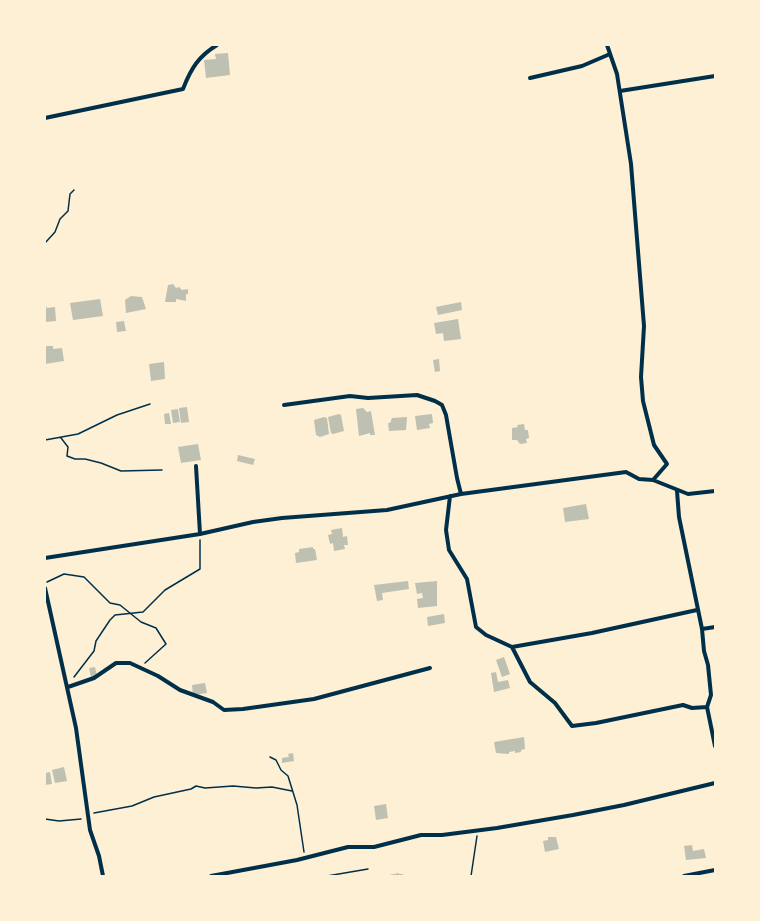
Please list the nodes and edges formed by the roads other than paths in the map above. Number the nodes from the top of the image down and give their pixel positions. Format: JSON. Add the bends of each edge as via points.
{"nodes":[{"id":1,"x":217,"y":45,"type":"edge"},
{"id":2,"x":606,"y":45,"type":"edge"},
{"id":3,"x":610,"y":54,"type":"junction"},
{"id":4,"x":715,"y":76,"type":"edge"},
{"id":5,"x":530,"y":78,"type":"dead end"},
{"id":6,"x":620,"y":91,"type":"junction"},
{"id":7,"x":45,"y":118,"type":"edge"},
{"id":8,"x":284,"y":404,"type":"dead end"},
{"id":9,"x":196,"y":466,"type":"dead end"},
{"id":10,"x":653,"y":480,"type":"junction"},
{"id":11,"x":677,"y":491,"type":"junction"},
{"id":12,"x":715,"y":491,"type":"edge"},
{"id":13,"x":462,"y":494,"type":"junction"},
{"id":14,"x":450,"y":496,"type":"junction"},
{"id":15,"x":200,"y":534,"type":"junction"},
{"id":16,"x":45,"y":558,"type":"edge"},
{"id":17,"x":45,"y":588,"type":"edge"},
{"id":18,"x":697,"y":610,"type":"junction"},
{"id":19,"x":715,"y":627,"type":"edge"},
{"id":20,"x":702,"y":629,"type":"junction"},
{"id":21,"x":512,"y":647,"type":"junction"},
{"id":22,"x":430,"y":668,"type":"dead end"},
{"id":23,"x":68,"y":687,"type":"junction"},
{"id":24,"x":708,"y":707,"type":"junction"},
{"id":25,"x":715,"y":746,"type":"edge"},
{"id":26,"x":715,"y":783,"type":"edge"},
{"id":27,"x":715,"y":870,"type":"edge"},
{"id":28,"x":103,"y":876,"type":"edge"},
{"id":29,"x":211,"y":876,"type":"edge"},
{"id":30,"x":684,"y":876,"type":"edge"}],
"edges":[{"from":1,"to":7,"type":"street","via":[[204,53],[188,76],[184,88]]},
{"from":2,"to":3,"type":"street"},
{"from":3,"to":5,"type":"street","via":[[582,66]]},
{"from":3,"to":6,"type":"street"},
{"from":4,"to":6,"type":"street"},
{"from":6,"to":10,"type":"street","via":[[637,217],[644,326],[641,377],[643,401],[654,445],[667,464]]},
{"from":8,"to":13,"type":"street","via":[[350,396],[368,398],[417,395],[435,401],[442,405],[446,415]]},
{"from":9,"to":15,"type":"street"},
{"from":10,"to":11,"type":"street"},
{"from":10,"to":13,"type":"street","via":[[639,478],[626,472]]},
{"from":11,"to":12,"type":"street","via":[[688,494]]},
{"from":11,"to":18,"type":"street","via":[[679,517]]},
{"from":13,"to":14,"type":"street"},
{"from":14,"to":15,"type":"street","via":[[387,510],[282,518]]},
{"from":14,"to":21,"type":"street","via":[[446,530],[449,550],[468,579],[476,627],[486,635]]},
{"from":15,"to":16,"type":"street"},
{"from":17,"to":23,"type":"street"},
{"from":18,"to":20,"type":"street"},
{"from":18,"to":21,"type":"street"},
{"from":19,"to":20,"type":"street"},
{"from":20,"to":24,"type":"street","via":[[711,695]]},
{"from":21,"to":24,"type":"street","via":[[530,682],[555,703],[572,726],[683,705],[692,708]]},
{"from":22,"to":23,"type":"street","via":[[314,699],[256,709],[224,710],[213,702],[180,690],[172,683],[130,663],[116,663],[94,678]]},
{"from":23,"to":28,"type":"street","via":[[90,823]]},
{"from":24,"to":25,"type":"street"},
{"from":26,"to":29,"type":"street","via":[[624,805],[479,830],[421,835],[374,847],[348,847]]},
{"from":27,"to":30,"type":"street"}]}
